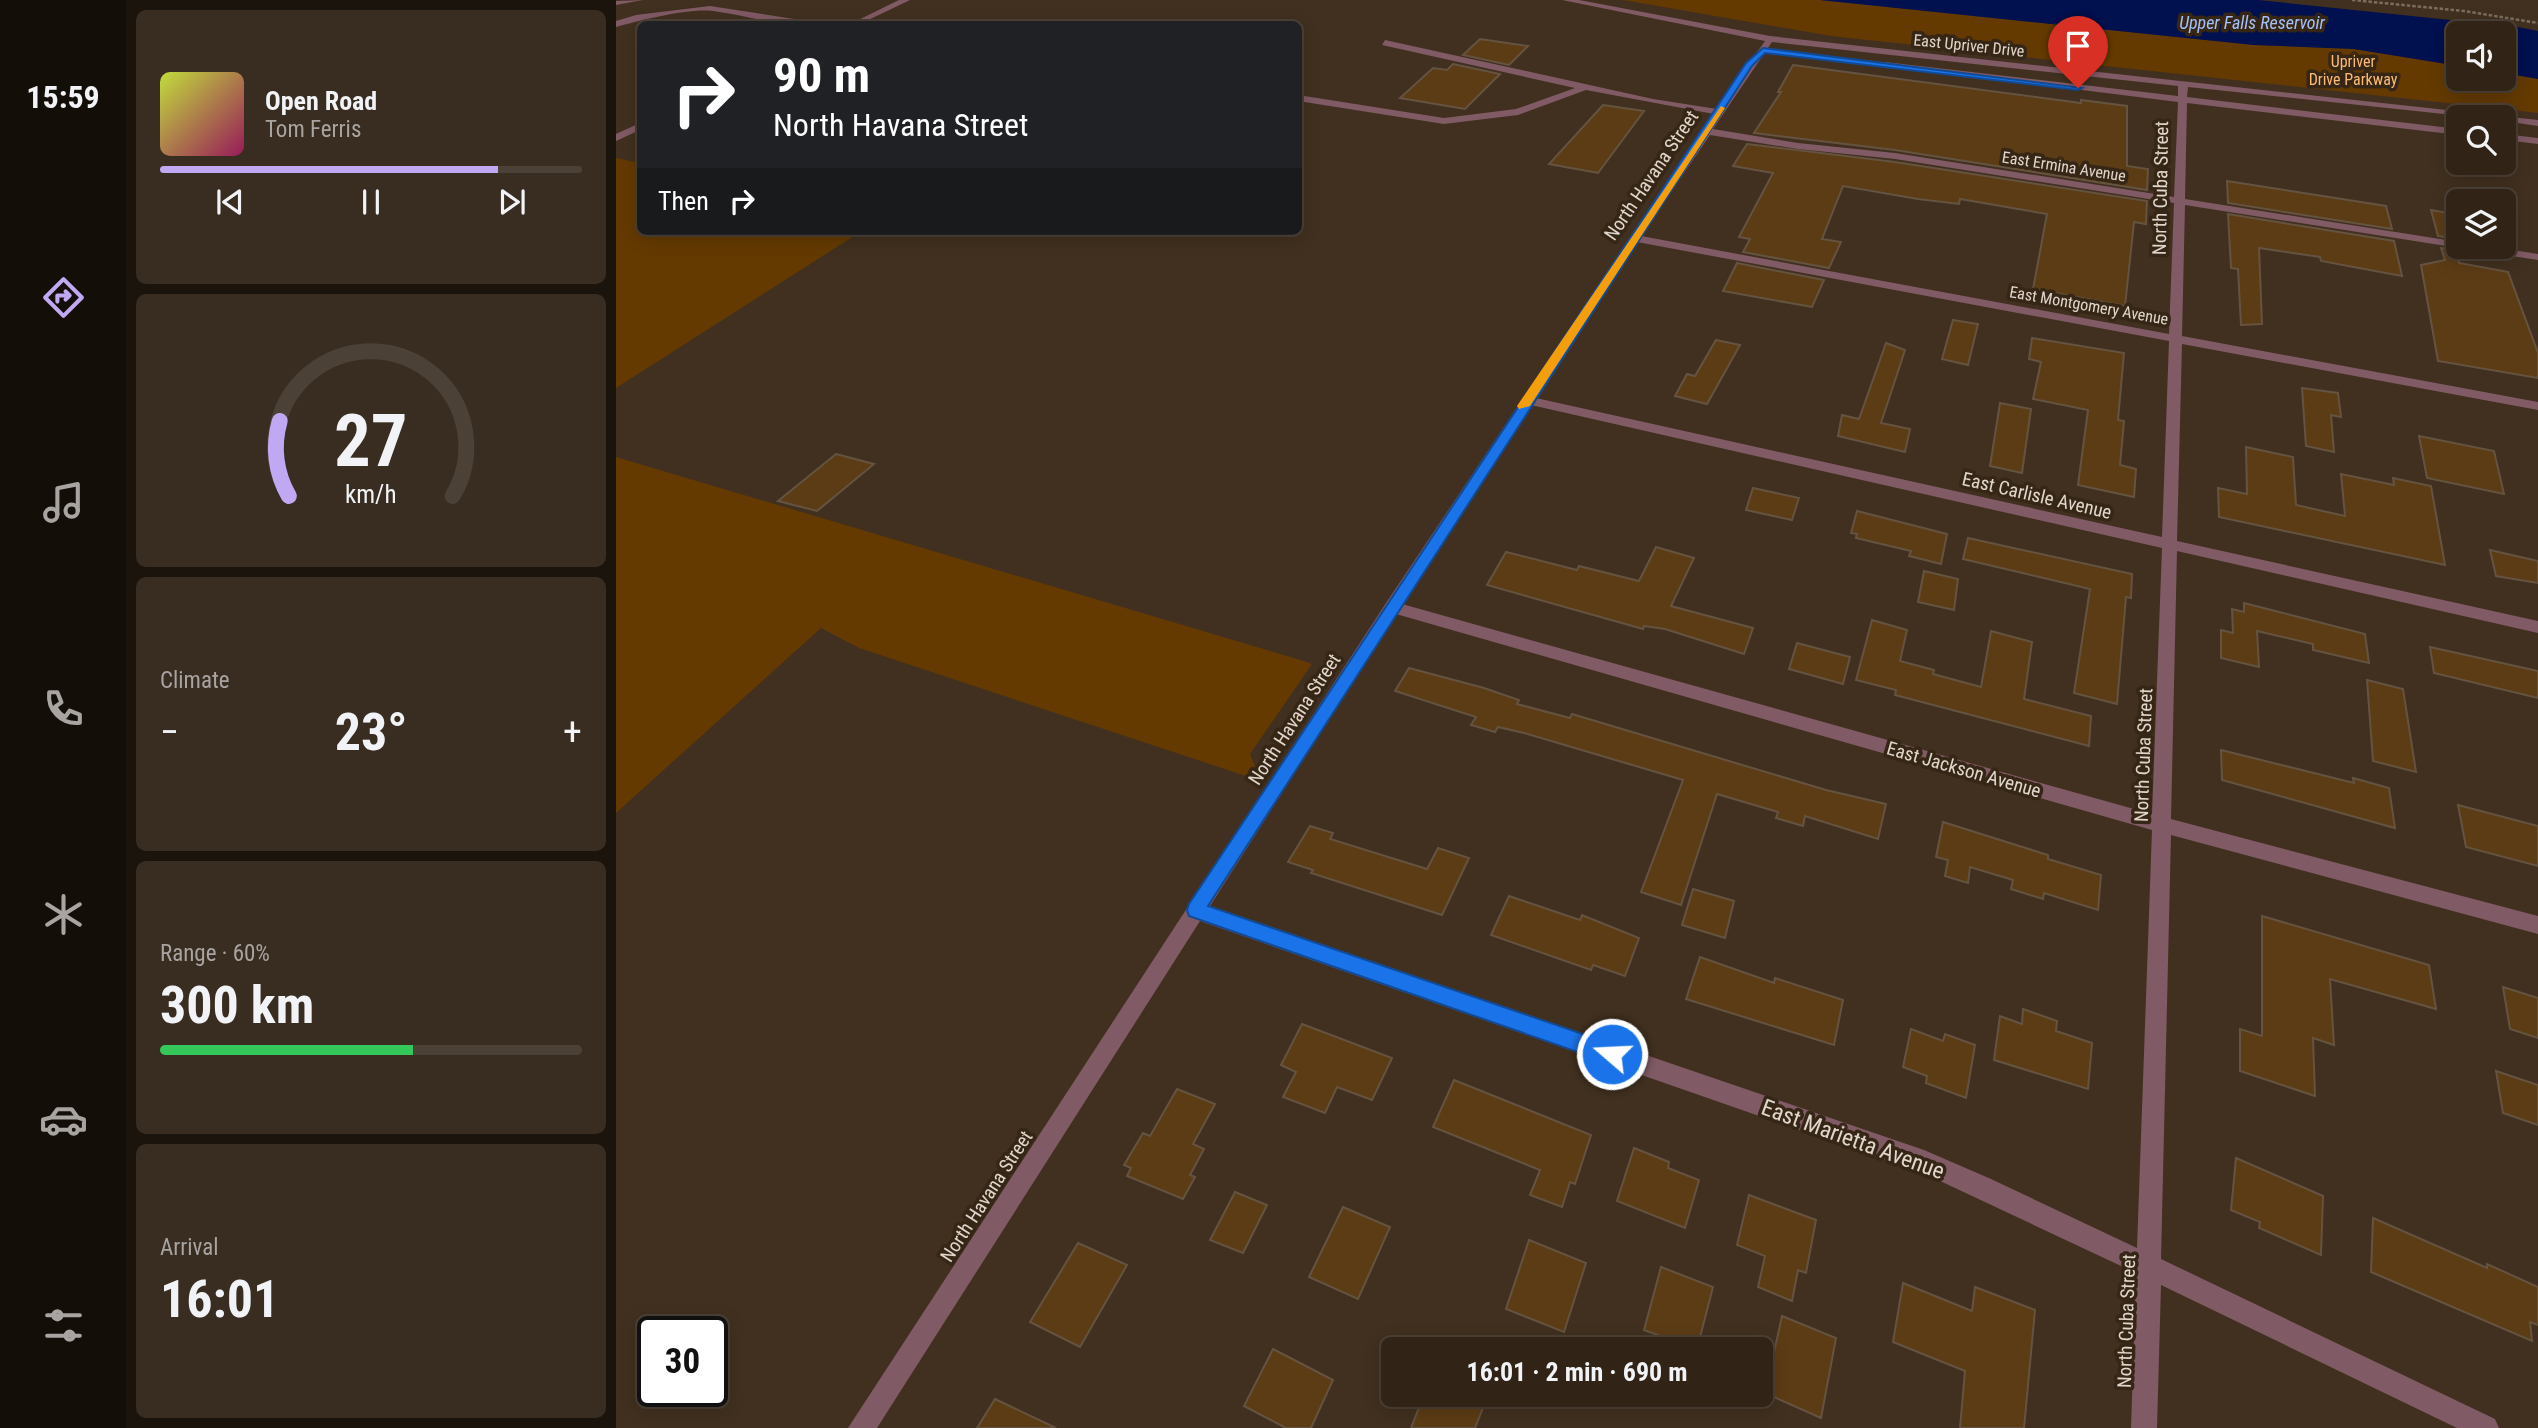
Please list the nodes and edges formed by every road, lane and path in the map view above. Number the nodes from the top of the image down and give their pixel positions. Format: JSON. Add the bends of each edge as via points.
{"nodes":[{"id":1,"x":640,"y":0,"type":"edge"},
{"id":2,"x":906,"y":0,"type":"edge"},
{"id":3,"x":1566,"y":0,"type":"edge"},
{"id":4,"x":2352,"y":0,"type":"edge"},
{"id":5,"x":616,"y":3,"type":"edge"},
{"id":6,"x":636,"y":18,"type":"junction"},
{"id":7,"x":789,"y":21,"type":"edge"},
{"id":8,"x":860,"y":21,"type":"edge"},
{"id":9,"x":2538,"y":23,"type":"edge"},
{"id":10,"x":616,"y":24,"type":"edge"},
{"id":11,"x":1385,"y":43,"type":"dead end"},
{"id":12,"x":1770,"y":47,"type":"junction"},
{"id":13,"x":1871,"y":63,"type":"dead end"},
{"id":14,"x":1586,"y":88,"type":"junction"},
{"id":15,"x":2183,"y":91,"type":"junction"},
{"id":16,"x":1302,"y":99,"type":"edge"},
{"id":17,"x":1718,"y":112,"type":"junction"},
{"id":18,"x":2446,"y":113,"type":"edge"},
{"id":19,"x":2516,"y":120,"type":"edge"},
{"id":20,"x":2538,"y":123,"type":"edge"},
{"id":21,"x":637,"y":127,"type":"edge"},
{"id":22,"x":2446,"y":130,"type":"edge"},
{"id":23,"x":1706,"y":131,"type":"junction"},
{"id":24,"x":617,"y":137,"type":"edge"},
{"id":25,"x":2516,"y":138,"type":"edge"},
{"id":26,"x":2538,"y":141,"type":"edge"},
{"id":27,"x":2180,"y":201,"type":"junction"},
{"id":28,"x":1633,"y":238,"type":"junction"},
{"id":29,"x":2446,"y":243,"type":"edge"},
{"id":30,"x":2516,"y":254,"type":"edge"},
{"id":31,"x":2538,"y":257,"type":"edge"},
{"id":32,"x":2178,"y":338,"type":"junction"},
{"id":33,"x":1528,"y":400,"type":"junction"},
{"id":34,"x":2538,"y":406,"type":"edge"},
{"id":35,"x":2170,"y":545,"type":"junction"},
{"id":36,"x":1392,"y":607,"type":"junction"},
{"id":37,"x":2538,"y":627,"type":"edge"},
{"id":38,"x":2162,"y":825,"type":"junction"},
{"id":39,"x":1196,"y":910,"type":"junction"},
{"id":40,"x":2538,"y":925,"type":"edge"},
{"id":41,"x":2149,"y":1267,"type":"junction"},
{"id":42,"x":861,"y":1428,"type":"edge"},
{"id":43,"x":2144,"y":1428,"type":"edge"},
{"id":44,"x":2486,"y":1428,"type":"edge"}],
"edges":[{"from":1,"to":5,"type":"street"},
{"from":1,"to":6,"type":"street"},
{"from":2,"to":8,"type":"street"},
{"from":3,"to":12,"type":"street","name":"East Upriver Drive"},
{"from":4,"to":9,"type":"path"},
{"from":6,"to":7,"type":"street","via":[[710,8]]},
{"from":6,"to":10,"type":"street"},
{"from":11,"to":14,"type":"street"},
{"from":12,"to":15,"type":"street","name":"East Upriver Drive"},
{"from":12,"to":17,"type":"street","name":"North Havana Street","via":[[1749,65]]},
{"from":13,"to":15,"type":"street","name":"East Upriver Drive"},
{"from":14,"to":16,"type":"street","via":[[1518,112],[1444,121]]},
{"from":14,"to":17,"type":"street"},
{"from":15,"to":18,"type":"street","name":"East Upriver Drive"},
{"from":15,"to":22,"type":"street","name":"East Upriver Drive"},
{"from":15,"to":27,"type":"street","name":"North Cuba Street"},
{"from":17,"to":23,"type":"street","name":"North Havana Street"},
{"from":19,"to":20,"type":"street"},
{"from":21,"to":24,"type":"street"},
{"from":23,"to":27,"type":"street","name":"East Ermina Avenue"},
{"from":23,"to":28,"type":"street","name":"North Havana Street"},
{"from":25,"to":26,"type":"street"},
{"from":27,"to":29,"type":"street","name":"East Ermina Avenue"},
{"from":27,"to":32,"type":"street","name":"North Cuba Street"},
{"from":28,"to":32,"type":"street","name":"East Montgomery Avenue"},
{"from":28,"to":33,"type":"street","name":"North Havana Street"},
{"from":30,"to":31,"type":"street"},
{"from":32,"to":34,"type":"street","name":"East Montgomery Avenue"},
{"from":32,"to":35,"type":"street","name":"North Cuba Street"},
{"from":33,"to":35,"type":"street","name":"East Carlisle Avenue"},
{"from":33,"to":36,"type":"street","name":"North Havana Street"},
{"from":35,"to":37,"type":"street","name":"East Carlisle Avenue"},
{"from":35,"to":38,"type":"street","name":"North Cuba Street"},
{"from":36,"to":38,"type":"street","name":"East Jackson Avenue"},
{"from":36,"to":39,"type":"street","name":"North Havana Street"},
{"from":38,"to":40,"type":"street","name":"East Jackson Avenue"},
{"from":38,"to":41,"type":"street","name":"North Cuba Street"},
{"from":39,"to":41,"type":"street","name":"East Marietta Avenue","via":[[1924,1162]]},
{"from":39,"to":42,"type":"street","name":"North Havana Street"},
{"from":41,"to":43,"type":"street","name":"North Cuba Street"},
{"from":41,"to":44,"type":"street","name":"East Marietta Avenue"}]}
